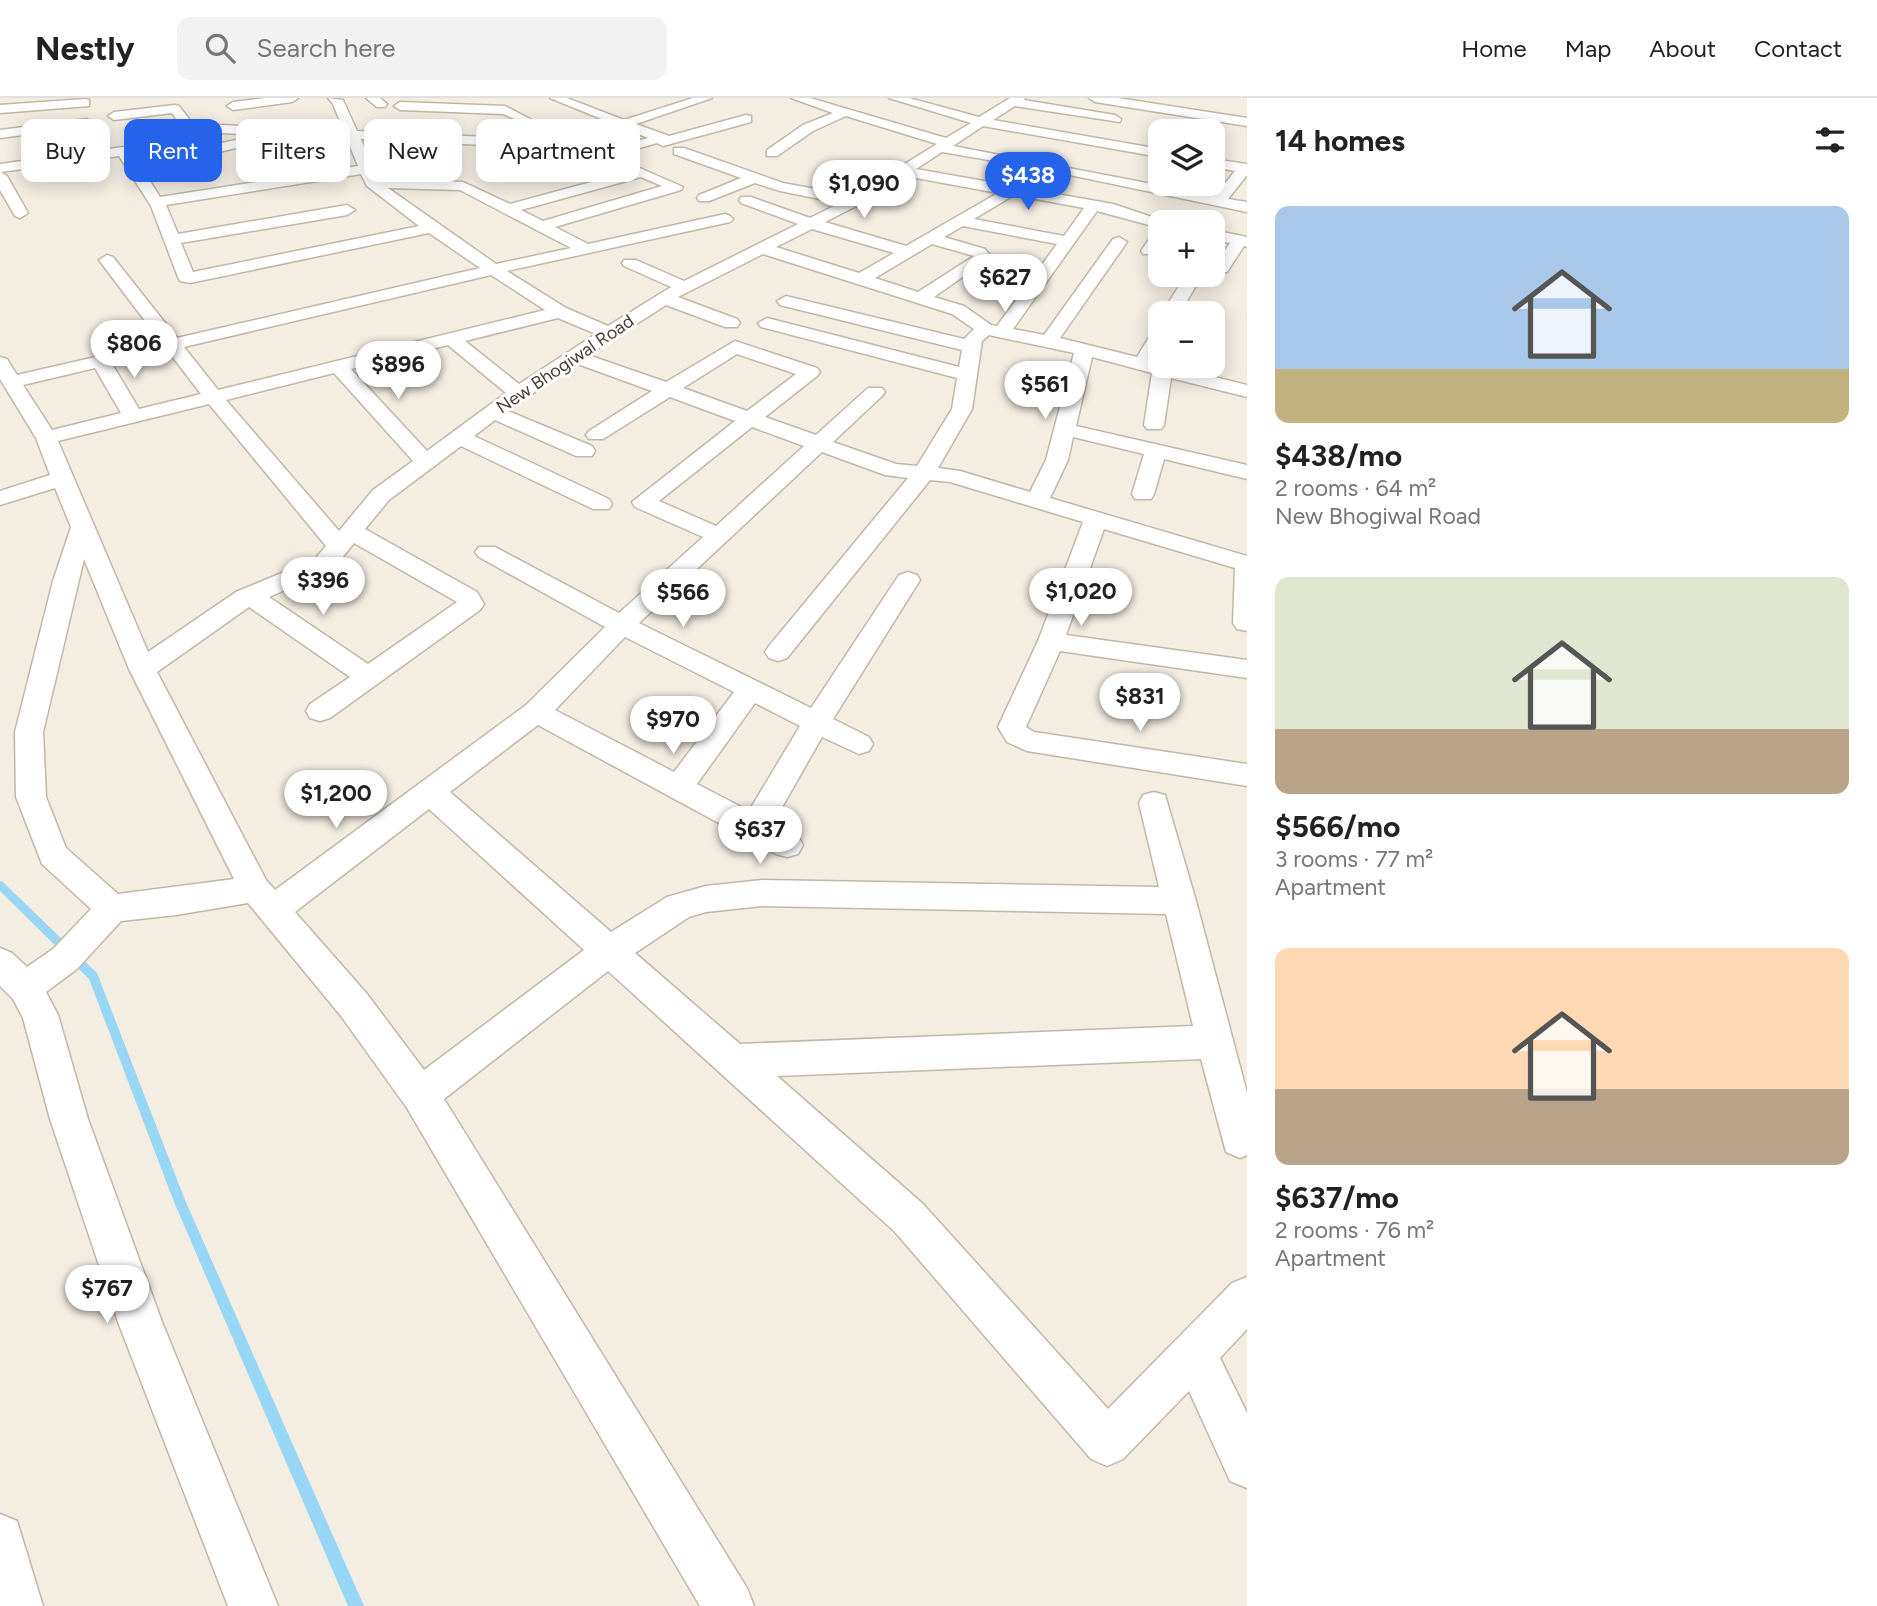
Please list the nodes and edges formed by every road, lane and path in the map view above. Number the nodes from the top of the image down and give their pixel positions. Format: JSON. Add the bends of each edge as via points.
{"nodes":[{"id":1,"x":292,"y":98,"type":"edge"},
{"id":2,"x":334,"y":98,"type":"edge"},
{"id":3,"x":499,"y":98,"type":"edge"},
{"id":4,"x":582,"y":98,"type":"edge"},
{"id":5,"x":797,"y":98,"type":"edge"},
{"id":6,"x":895,"y":98,"type":"edge"},
{"id":7,"x":1095,"y":98,"type":"edge"},
{"id":8,"x":1204,"y":98,"type":"edge"},
{"id":9,"x":710,"y":99,"type":"edge"},
{"id":10,"x":561,"y":100,"type":"edge"},
{"id":11,"x":85,"y":101,"type":"edge"},
{"id":12,"x":229,"y":102,"type":"edge"},
{"id":13,"x":456,"y":103,"type":"edge"},
{"id":14,"x":976,"y":103,"type":"dead end"},
{"id":15,"x":400,"y":106,"type":"dead end"},
{"id":16,"x":1159,"y":108,"type":"edge"},
{"id":17,"x":0,"y":109,"type":"edge"},
{"id":18,"x":486,"y":109,"type":"junction"},
{"id":19,"x":845,"y":112,"type":"junction"},
{"id":20,"x":996,"y":113,"type":"edge"},
{"id":21,"x":1188,"y":113,"type":"junction"},
{"id":22,"x":915,"y":115,"type":"dead end"},
{"id":23,"x":114,"y":116,"type":"dead end"},
{"id":24,"x":87,"y":119,"type":"edge"},
{"id":25,"x":237,"y":119,"type":"edge"},
{"id":26,"x":524,"y":119,"type":"edge"},
{"id":27,"x":610,"y":119,"type":"edge"},
{"id":28,"x":640,"y":119,"type":"edge"},
{"id":29,"x":746,"y":119,"type":"dead end"},
{"id":30,"x":1115,"y":120,"type":"dead end"},
{"id":31,"x":1247,"y":122,"type":"edge"},
{"id":32,"x":892,"y":126,"type":"junction"},
{"id":33,"x":236,"y":130,"type":"edge"},
{"id":34,"x":21,"y":131,"type":"edge"},
{"id":35,"x":640,"y":131,"type":"edge"},
{"id":36,"x":0,"y":134,"type":"edge"},
{"id":37,"x":350,"y":138,"type":"edge"},
{"id":38,"x":353,"y":138,"type":"junction"},
{"id":39,"x":476,"y":140,"type":"edge"},
{"id":40,"x":664,"y":140,"type":"junction"},
{"id":41,"x":640,"y":145,"type":"edge"},
{"id":42,"x":945,"y":145,"type":"junction"},
{"id":43,"x":1148,"y":150,"type":"edge"},
{"id":44,"x":679,"y":151,"type":"dead end"},
{"id":45,"x":772,"y":153,"type":"dead end"},
{"id":46,"x":1148,"y":163,"type":"edge"},
{"id":47,"x":21,"y":164,"type":"edge"},
{"id":48,"x":364,"y":164,"type":"edge"},
{"id":49,"x":1225,"y":165,"type":"edge"},
{"id":50,"x":3,"y":167,"type":"edge"},
{"id":51,"x":1246,"y":169,"type":"edge"},
{"id":52,"x":902,"y":172,"type":"junction"},
{"id":53,"x":642,"y":173,"type":"junction"},
{"id":54,"x":364,"y":177,"type":"edge"},
{"id":55,"x":754,"y":178,"type":"junction"},
{"id":56,"x":143,"y":182,"type":"edge"},
{"id":57,"x":376,"y":182,"type":"edge"},
{"id":58,"x":425,"y":182,"type":"edge"},
{"id":59,"x":1011,"y":191,"type":"junction"},
{"id":60,"x":659,"y":192,"type":"junction"},
{"id":61,"x":5,"y":195,"type":"edge"},
{"id":62,"x":746,"y":200,"type":"dead end"},
{"id":63,"x":855,"y":201,"type":"junction"},
{"id":64,"x":1219,"y":201,"type":"junction"},
{"id":65,"x":156,"y":202,"type":"junction"},
{"id":66,"x":692,"y":202,"type":"junction"},
{"id":67,"x":1093,"y":206,"type":"junction"},
{"id":68,"x":1247,"y":207,"type":"edge"},
{"id":69,"x":508,"y":209,"type":"junction"},
{"id":70,"x":347,"y":210,"type":"dead end"},
{"id":71,"x":20,"y":214,"type":"dead end"},
{"id":72,"x":1148,"y":220,"type":"edge"},
{"id":73,"x":960,"y":221,"type":"junction"},
{"id":74,"x":810,"y":223,"type":"junction"},
{"id":75,"x":541,"y":226,"type":"junction"},
{"id":76,"x":432,"y":228,"type":"junction"},
{"id":77,"x":1225,"y":238,"type":"edge"},
{"id":78,"x":931,"y":239,"type":"junction"},
{"id":79,"x":172,"y":240,"type":"junction"},
{"id":80,"x":767,"y":241,"type":"junction"},
{"id":81,"x":1067,"y":242,"type":"junction"},
{"id":82,"x":1119,"y":242,"type":"dead end"},
{"id":83,"x":1244,"y":242,"type":"edge"},
{"id":84,"x":586,"y":249,"type":"junction"},
{"id":85,"x":908,"y":252,"type":"junction"},
{"id":86,"x":107,"y":260,"type":"dead end"},
{"id":87,"x":630,"y":263,"type":"dead end"},
{"id":88,"x":1225,"y":263,"type":"edge"},
{"id":89,"x":495,"y":269,"type":"junction"},
{"id":90,"x":862,"y":279,"type":"junction"},
{"id":91,"x":685,"y":287,"type":"junction"},
{"id":92,"x":665,"y":298,"type":"junction"},
{"id":93,"x":920,"y":298,"type":"junction"},
{"id":94,"x":786,"y":301,"type":"dead end"},
{"id":95,"x":560,"y":312,"type":"junction"},
{"id":96,"x":731,"y":323,"type":"dead end"},
{"id":97,"x":767,"y":323,"type":"dead end"},
{"id":98,"x":993,"y":331,"type":"junction"},
{"id":99,"x":609,"y":333,"type":"junction"},
{"id":100,"x":452,"y":339,"type":"junction"},
{"id":101,"x":1049,"y":341,"type":"junction"},
{"id":102,"x":173,"y":345,"type":"junction"},
{"id":103,"x":972,"y":347,"type":"junction"},
{"id":104,"x":1084,"y":350,"type":"junction"},
{"id":105,"x":1148,"y":354,"type":"edge"},
{"id":106,"x":573,"y":356,"type":"junction"},
{"id":107,"x":100,"y":362,"type":"junction"},
{"id":108,"x":1142,"y":365,"type":"junction"},
{"id":109,"x":1148,"y":366,"type":"edge"},
{"id":110,"x":340,"y":368,"type":"junction"},
{"id":111,"x":6,"y":373,"type":"edge"},
{"id":112,"x":968,"y":375,"type":"junction"},
{"id":113,"x":1161,"y":378,"type":"edge"},
{"id":114,"x":1201,"y":378,"type":"edge"},
{"id":115,"x":1245,"y":387,"type":"edge"},
{"id":116,"x":669,"y":390,"type":"junction"},
{"id":117,"x":875,"y":392,"type":"dead end"},
{"id":118,"x":518,"y":393,"type":"junction"},
{"id":119,"x":215,"y":399,"type":"junction"},
{"id":120,"x":493,"y":411,"type":"junction"},
{"id":121,"x":134,"y":418,"type":"junction"},
{"id":122,"x":748,"y":419,"type":"junction"},
{"id":123,"x":1154,"y":425,"type":"dead end"},
{"id":124,"x":1065,"y":429,"type":"junction"},
{"id":125,"x":459,"y":437,"type":"junction"},
{"id":126,"x":46,"y":439,"type":"junction"},
{"id":127,"x":820,"y":444,"type":"junction"},
{"id":128,"x":1156,"y":451,"type":"junction"},
{"id":129,"x":425,"y":462,"type":"junction"},
{"id":130,"x":1247,"y":472,"type":"edge"},
{"id":131,"x":924,"y":473,"type":"junction"},
{"id":132,"x":63,"y":478,"type":"junction"},
{"id":133,"x":1143,"y":494,"type":"dead end"},
{"id":134,"x":0,"y":498,"type":"edge"},
{"id":135,"x":1036,"y":503,"type":"junction"},
{"id":136,"x":601,"y":504,"type":"dead end"},
{"id":137,"x":1095,"y":521,"type":"junction"},
{"id":138,"x":82,"y":528,"type":"junction"},
{"id":139,"x":719,"y":536,"type":"junction"},
{"id":140,"x":345,"y":539,"type":"junction"},
{"id":141,"x":487,"y":552,"type":"dead end"},
{"id":142,"x":1247,"y":567,"type":"edge"},
{"id":143,"x":908,"y":580,"type":"dead end"},
{"id":144,"x":250,"y":596,"type":"junction"},
{"id":145,"x":1246,"y":623,"type":"edge"},
{"id":146,"x":622,"y":625,"type":"junction"},
{"id":147,"x":1051,"y":641,"type":"junction"},
{"id":148,"x":778,"y":652,"type":"dead end"},
{"id":149,"x":142,"y":669,"type":"junction"},
{"id":150,"x":1247,"y":669,"type":"edge"},
{"id":151,"x":369,"y":677,"type":"junction"},
{"id":152,"x":750,"y":690,"type":"junction"},
{"id":153,"x":320,"y":711,"type":"dead end"},
{"id":154,"x":536,"y":712,"type":"junction"},
{"id":155,"x":816,"y":723,"type":"junction"},
{"id":156,"x":859,"y":744,"type":"dead end"},
{"id":157,"x":1247,"y":775,"type":"edge"},
{"id":158,"x":679,"y":787,"type":"junction"},
{"id":159,"x":430,"y":792,"type":"junction"},
{"id":160,"x":1154,"y":803,"type":"dead end"},
{"id":161,"x":754,"y":828,"type":"junction"},
{"id":162,"x":787,"y":845,"type":"dead end"},
{"id":163,"x":264,"y":900,"type":"junction"},
{"id":164,"x":1180,"y":901,"type":"junction"},
{"id":165,"x":112,"y":908,"type":"junction"},
{"id":166,"x":609,"y":951,"type":"junction"},
{"id":167,"x":0,"y":963,"type":"edge"},
{"id":168,"x":25,"y":988,"type":"junction"},
{"id":169,"x":1216,"y":1042,"type":"junction"},
{"id":170,"x":733,"y":1061,"type":"junction"},
{"id":171,"x":420,"y":1096,"type":"junction"},
{"id":172,"x":1240,"y":1139,"type":"dead end"},
{"id":173,"x":1247,"y":1298,"type":"edge"},
{"id":174,"x":1195,"y":1355,"type":"junction"},
{"id":175,"x":1247,"y":1464,"type":"edge"},
{"id":176,"x":0,"y":1538,"type":"edge"},
{"id":177,"x":18,"y":1606,"type":"edge"},
{"id":178,"x":253,"y":1606,"type":"edge"},
{"id":179,"x":729,"y":1606,"type":"edge"}],
"edges":[{"from":1,"to":12,"type":"street"},
{"from":2,"to":38,"type":"street","via":[[338,116]]},
{"from":3,"to":18,"type":"street"},
{"from":4,"to":10,"type":"street"},
{"from":5,"to":19,"type":"street"},
{"from":6,"to":20,"type":"street"},
{"from":7,"to":16,"type":"street"},
{"from":8,"to":21,"type":"street"},
{"from":9,"to":28,"type":"street"},
{"from":10,"to":27,"type":"street"},
{"from":11,"to":17,"type":"street"},
{"from":11,"to":24,"type":"street"},
{"from":12,"to":25,"type":"street"},
{"from":13,"to":15,"type":"street"},
{"from":13,"to":18,"type":"street"},
{"from":14,"to":20,"type":"street"},
{"from":16,"to":21,"type":"street"},
{"from":18,"to":26,"type":"street","via":[[505,110]]},
{"from":19,"to":32,"type":"street"},
{"from":19,"to":45,"type":"street","via":[[808,128]]},
{"from":20,"to":30,"type":"street"},
{"from":20,"to":42,"type":"street","name":"New Bhogiwal Road"},
{"from":20,"to":43,"type":"street"},
{"from":20,"to":46,"type":"street"},
{"from":21,"to":31,"type":"street","via":[[1228,125]]},
{"from":22,"to":32,"type":"street"},
{"from":23,"to":33,"type":"street","via":[[175,109],[188,127],[217,136]]},
{"from":29,"to":40,"type":"street"},
{"from":32,"to":42,"type":"street"},
{"from":34,"to":36,"type":"street"},
{"from":35,"to":40,"type":"street"},
{"from":37,"to":38,"type":"street"},
{"from":38,"to":39,"type":"street"},
{"from":38,"to":48,"type":"street"},
{"from":38,"to":53,"type":"street","via":[[624,160]]},
{"from":40,"to":41,"type":"street"},
{"from":42,"to":52,"type":"street","name":"New Bhogiwal Road"},
{"from":42,"to":64,"type":"street"},
{"from":44,"to":55,"type":"street"},
{"from":47,"to":50,"type":"street"},
{"from":49,"to":51,"type":"street"},
{"from":50,"to":61,"type":"street"},
{"from":51,"to":64,"type":"street"},
{"from":52,"to":59,"type":"street"},
{"from":52,"to":63,"type":"street","name":"New Bhogiwal Road"},
{"from":53,"to":60,"type":"street","via":[[676,187]]},
{"from":53,"to":69,"type":"street"},
{"from":54,"to":65,"type":"street"},
{"from":55,"to":63,"type":"street"},
{"from":55,"to":66,"type":"street"},
{"from":56,"to":65,"type":"street"},
{"from":57,"to":76,"type":"street"},
{"from":58,"to":69,"type":"street","via":[[463,186]]},
{"from":59,"to":67,"type":"street"},
{"from":59,"to":73,"type":"street"},
{"from":60,"to":66,"type":"street"},
{"from":60,"to":75,"type":"street"},
{"from":61,"to":71,"type":"street"},
{"from":62,"to":74,"type":"street"},
{"from":63,"to":74,"type":"street","name":"New Bhogiwal Road"},
{"from":64,"to":68,"type":"street"},
{"from":65,"to":79,"type":"street"},
{"from":66,"to":84,"type":"street","via":[[731,222]]},
{"from":67,"to":72,"type":"street"},
{"from":67,"to":81,"type":"street"},
{"from":69,"to":75,"type":"street"},
{"from":70,"to":79,"type":"street"},
{"from":73,"to":78,"type":"street"},
{"from":73,"to":81,"type":"street"},
{"from":74,"to":80,"type":"street","name":"New Bhogiwal Road"},
{"from":74,"to":85,"type":"street"},
{"from":75,"to":84,"type":"street"},
{"from":76,"to":79,"type":"street","via":[[195,278],[186,277]]},
{"from":76,"to":89,"type":"street"},
{"from":77,"to":83,"type":"street"},
{"from":78,"to":85,"type":"street"},
{"from":78,"to":93,"type":"street","via":[[983,257]]},
{"from":80,"to":90,"type":"street"},
{"from":80,"to":91,"type":"street","name":"New Bhogiwal Road"},
{"from":81,"to":98,"type":"street"},
{"from":82,"to":101,"type":"street"},
{"from":83,"to":88,"type":"street"},
{"from":84,"to":89,"type":"street"},
{"from":85,"to":90,"type":"street"},
{"from":86,"to":102,"type":"street"},
{"from":87,"to":91,"type":"street"},
{"from":89,"to":95,"type":"street"},
{"from":89,"to":102,"type":"street"},
{"from":90,"to":93,"type":"street"},
{"from":91,"to":92,"type":"street","name":"New Bhogiwal Road"},
{"from":92,"to":96,"type":"street"},
{"from":92,"to":99,"type":"street","name":"New Bhogiwal Road"},
{"from":93,"to":98,"type":"street","via":[[958,310]]},
{"from":94,"to":103,"type":"street"},
{"from":95,"to":99,"type":"street"},
{"from":95,"to":100,"type":"street"},
{"from":97,"to":112,"type":"street"},
{"from":98,"to":101,"type":"street"},
{"from":98,"to":103,"type":"street","via":[[973,339]]},
{"from":99,"to":106,"type":"street","name":"New Bhogiwal Road"},
{"from":100,"to":110,"type":"street"},
{"from":100,"to":118,"type":"street"},
{"from":101,"to":104,"type":"street"},
{"from":102,"to":107,"type":"street"},
{"from":102,"to":119,"type":"street"},
{"from":103,"to":112,"type":"street"},
{"from":104,"to":108,"type":"street"},
{"from":104,"to":124,"type":"street"},
{"from":105,"to":108,"type":"street"},
{"from":106,"to":116,"type":"street"},
{"from":106,"to":118,"type":"street","name":"New Bhogiwal Road"},
{"from":107,"to":111,"type":"street"},
{"from":107,"to":121,"type":"street"},
{"from":108,"to":109,"type":"street"},
{"from":110,"to":119,"type":"street"},
{"from":110,"to":129,"type":"street"},
{"from":111,"to":126,"type":"street"},
{"from":112,"to":131,"type":"street","via":[[962,409]]},
{"from":113,"to":123,"type":"street"},
{"from":114,"to":115,"type":"street"},
{"from":116,"to":120,"type":"street","via":[[590,443]]},
{"from":116,"to":122,"type":"street"},
{"from":116,"to":122,"type":"street","via":[[735,347],[810,372]]},
{"from":117,"to":127,"type":"street"},
{"from":118,"to":120,"type":"street","name":"New Bhogiwal Road"},
{"from":119,"to":121,"type":"street"},
{"from":119,"to":140,"type":"street"},
{"from":120,"to":125,"type":"street","name":"New Bhogiwal Road"},
{"from":121,"to":126,"type":"street"},
{"from":122,"to":127,"type":"street"},
{"from":122,"to":139,"type":"street","via":[[643,502]]},
{"from":124,"to":128,"type":"street"},
{"from":124,"to":135,"type":"street","via":[[1057,460]]},
{"from":125,"to":129,"type":"street","name":"New Bhogiwal Road"},
{"from":125,"to":136,"type":"street"},
{"from":126,"to":132,"type":"street"},
{"from":127,"to":131,"type":"street","via":[[893,470]]},
{"from":127,"to":139,"type":"street"},
{"from":128,"to":130,"type":"street"},
{"from":128,"to":133,"type":"street"},
{"from":129,"to":140,"type":"street","name":"New Bhogiwal Road","via":[[381,495]]},
{"from":131,"to":135,"type":"street","via":[[952,476]]},
{"from":131,"to":148,"type":"street"},
{"from":132,"to":134,"type":"street"},
{"from":132,"to":138,"type":"street"},
{"from":135,"to":137,"type":"street"},
{"from":137,"to":142,"type":"street"},
{"from":137,"to":147,"type":"street"},
{"from":138,"to":149,"type":"street"},
{"from":138,"to":165,"type":"street","via":[[29,732],[31,797],[52,855]]},
{"from":139,"to":146,"type":"street"},
{"from":140,"to":144,"type":"street","name":"New Bhogiwal Road","via":[[324,564]]},
{"from":140,"to":151,"type":"street","via":[[468,598],[471,604]]},
{"from":141,"to":146,"type":"street"},
{"from":142,"to":145,"type":"street"},
{"from":143,"to":155,"type":"street"},
{"from":144,"to":149,"type":"street","name":"New Bhogiwal Road"},
{"from":144,"to":151,"type":"street"},
{"from":146,"to":152,"type":"street"},
{"from":146,"to":154,"type":"street"},
{"from":147,"to":150,"type":"street"},
{"from":147,"to":157,"type":"street","via":[[1012,727],[1017,735],[1027,741]]},
{"from":149,"to":163,"type":"street"},
{"from":151,"to":153,"type":"street"},
{"from":152,"to":155,"type":"street"},
{"from":152,"to":158,"type":"street"},
{"from":154,"to":158,"type":"street"},
{"from":154,"to":159,"type":"street"},
{"from":155,"to":156,"type":"street"},
{"from":155,"to":161,"type":"street"},
{"from":158,"to":161,"type":"street"},
{"from":159,"to":163,"type":"street"},
{"from":159,"to":166,"type":"street"},
{"from":160,"to":164,"type":"street"},
{"from":161,"to":162,"type":"street"},
{"from":163,"to":165,"type":"street"},
{"from":163,"to":171,"type":"street","via":[[354,1005]]},
{"from":164,"to":166,"type":"street","via":[[762,893],[706,898],[679,908]]},
{"from":164,"to":169,"type":"street"},
{"from":165,"to":168,"type":"street","via":[[65,959]]},
{"from":166,"to":170,"type":"street"},
{"from":166,"to":171,"type":"street"},
{"from":167,"to":168,"type":"street"},
{"from":168,"to":178,"type":"street","via":[[40,1015],[69,1118],[140,1321]]},
{"from":169,"to":170,"type":"street"},
{"from":169,"to":172,"type":"street"},
{"from":170,"to":174,"type":"street","via":[[909,1217],[1107,1443]]},
{"from":171,"to":179,"type":"street"},
{"from":173,"to":174,"type":"street"},
{"from":174,"to":175,"type":"street"},
{"from":176,"to":177,"type":"street"}]}
